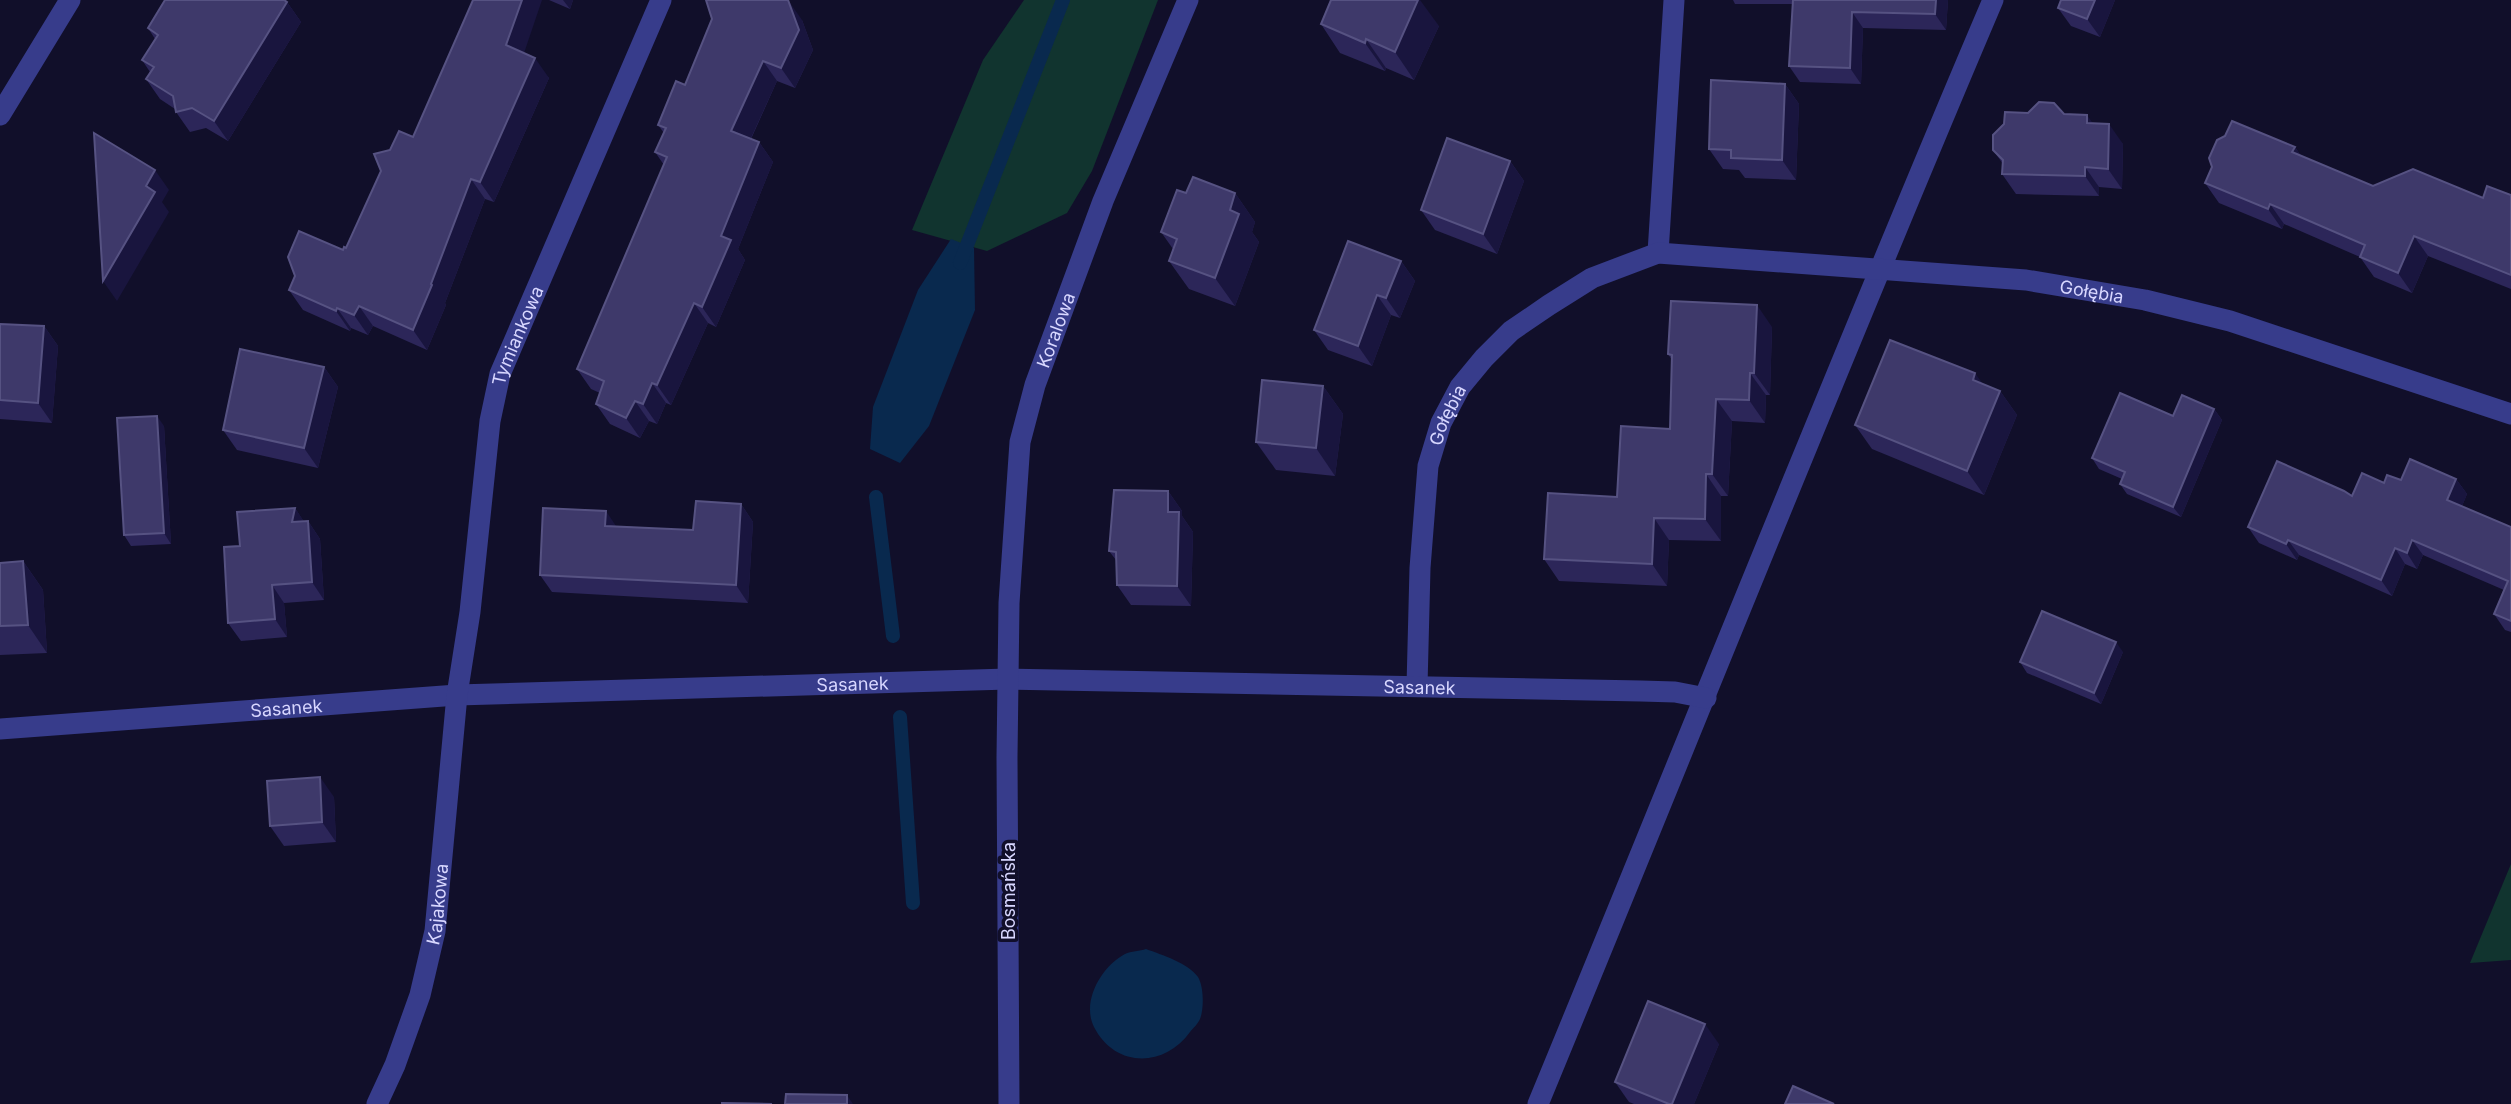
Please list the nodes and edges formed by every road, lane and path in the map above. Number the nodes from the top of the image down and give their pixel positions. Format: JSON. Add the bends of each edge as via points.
{"nodes":[{"id":1,"x":70,"y":0,"type":"edge"},
{"id":2,"x":661,"y":0,"type":"edge"},
{"id":3,"x":1188,"y":0,"type":"edge"},
{"id":4,"x":1674,"y":0,"type":"edge"},
{"id":5,"x":1993,"y":0,"type":"edge"},
{"id":6,"x":0,"y":115,"type":"edge"},
{"id":7,"x":1658,"y":253,"type":"junction"},
{"id":8,"x":1878,"y":271,"type":"junction"},
{"id":9,"x":2511,"y":414,"type":"edge"},
{"id":10,"x":1008,"y":679,"type":"junction"},
{"id":11,"x":1417,"y":686,"type":"junction"},
{"id":12,"x":457,"y":695,"type":"junction"},
{"id":13,"x":1706,"y":698,"type":"junction"},
{"id":14,"x":0,"y":729,"type":"edge"},
{"id":15,"x":377,"y":1104,"type":"edge"},
{"id":16,"x":1009,"y":1104,"type":"edge"},
{"id":17,"x":1538,"y":1104,"type":"edge"}],
"edges":[{"from":1,"to":6,"type":"street"},
{"from":2,"to":12,"type":"street","name":"Tymiankowa","via":[[500,374],[490,421]]},
{"from":3,"to":10,"type":"street","name":"Koralowa","via":[[1103,201],[1028,409],[1016,482]]},
{"from":4,"to":7,"type":"street"},
{"from":5,"to":8,"type":"street"},
{"from":7,"to":8,"type":"street","name":"Gołębia"},
{"from":7,"to":11,"type":"street","name":"Gołębia","via":[[1592,278],[1549,305],[1511,331],[1460,387],[1441,424],[1428,466]]},
{"from":8,"to":9,"type":"street","name":"Gołębia","via":[[2026,280],[2145,300],[2230,321]]},
{"from":8,"to":13,"type":"street"},
{"from":10,"to":11,"type":"street","name":"Sasanek"},
{"from":10,"to":12,"type":"street","name":"Sasanek"},
{"from":10,"to":16,"type":"street","name":"Bosmańska"},
{"from":11,"to":13,"type":"street","name":"Sasanek","via":[[1675,692]]},
{"from":12,"to":14,"type":"street","name":"Sasanek"},
{"from":12,"to":15,"type":"street","name":"Kajakowa","via":[[435,931],[420,995]]},
{"from":13,"to":17,"type":"street"}]}
